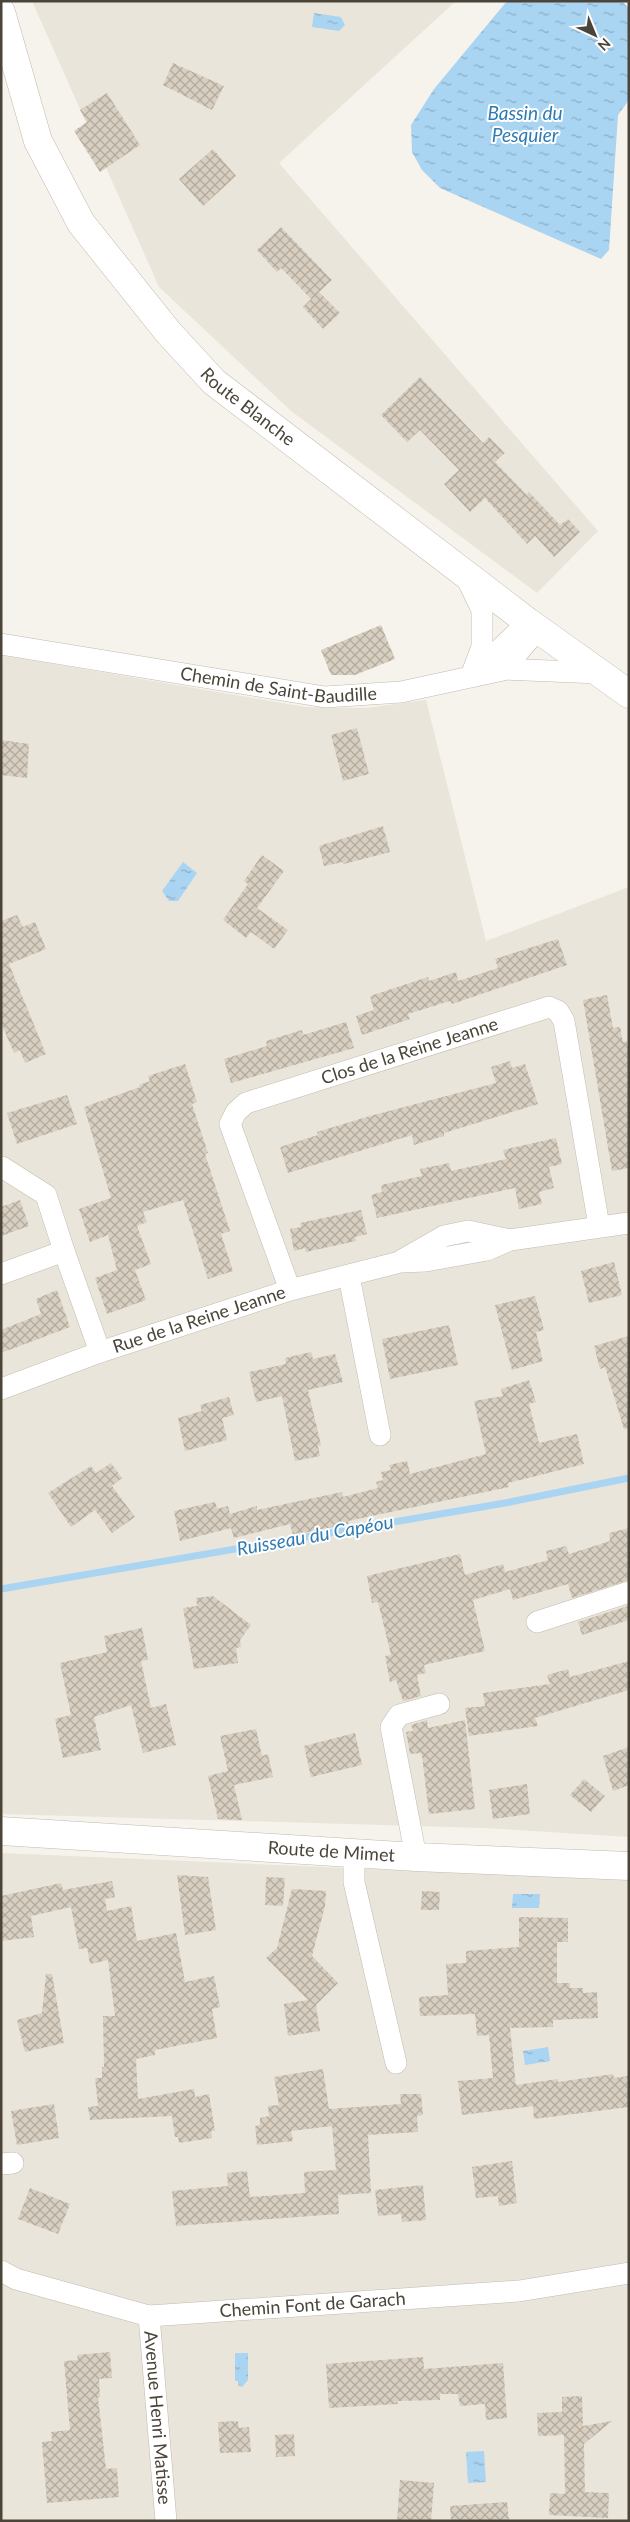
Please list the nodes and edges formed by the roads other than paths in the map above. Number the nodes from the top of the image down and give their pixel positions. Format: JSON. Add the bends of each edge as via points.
{"nodes":[{"id":1,"x":1,"y":12,"type":"edge"},
{"id":2,"x":465,"y":573,"type":"junction"},
{"id":3,"x":533,"y":626,"type":"junction"},
{"id":4,"x":1,"y":644,"type":"edge"},
{"id":5,"x":503,"y":669,"type":"junction"},
{"id":6,"x":599,"y":673,"type":"junction"},
{"id":7,"x":471,"y":676,"type":"junction"},
{"id":8,"x":629,"y":694,"type":"edge"},
{"id":9,"x":2,"y":1167,"type":"edge"},
{"id":10,"x":629,"y":1223,"type":"edge"},
{"id":11,"x":599,"y":1226,"type":"junction"},
{"id":12,"x":64,"y":1251,"type":"junction"},
{"id":13,"x":1,"y":1274,"type":"edge"},
{"id":14,"x":348,"y":1276,"type":"junction"},
{"id":15,"x":290,"y":1290,"type":"junction"},
{"id":16,"x":100,"y":1352,"type":"junction"},
{"id":17,"x":4,"y":1382,"type":"edge"},
{"id":18,"x":380,"y":1435,"type":"dead end"},
{"id":19,"x":629,"y":1592,"type":"edge"},
{"id":20,"x":537,"y":1622,"type":"dead end"},
{"id":21,"x":439,"y":1704,"type":"dead end"},
{"id":22,"x":1,"y":1831,"type":"edge"},
{"id":23,"x":34,"y":1834,"type":"junction"},
{"id":24,"x":1,"y":1836,"type":"edge"},
{"id":25,"x":354,"y":1852,"type":"junction"},
{"id":26,"x":416,"y":1857,"type":"junction"},
{"id":27,"x":629,"y":1866,"type":"edge"},
{"id":28,"x":396,"y":2063,"type":"dead end"},
{"id":29,"x":1,"y":2271,"type":"edge"},
{"id":30,"x":629,"y":2273,"type":"edge"},
{"id":31,"x":149,"y":2316,"type":"junction"},
{"id":32,"x":166,"y":2521,"type":"edge"}],
"edges":[{"from":1,"to":2,"type":"street","name":"Route Blanche","via":[[38,141],[82,223],[168,332],[214,382]]},
{"from":2,"to":3,"type":"street","name":"Route Blanche"},
{"from":2,"to":7,"type":"street","via":[[482,610],[482,647]]},
{"from":3,"to":5,"type":"street"},
{"from":3,"to":6,"type":"street","name":"Route Blanche"},
{"from":3,"to":7,"type":"street"},
{"from":4,"to":7,"type":"street","name":"Chemin de Saint-Baudille","via":[[325,698],[401,692]]},
{"from":5,"to":6,"type":"street","name":"Chemin de Saint-Baudille"},
{"from":5,"to":7,"type":"street","name":"Chemin de Saint-Baudille"},
{"from":6,"to":8,"type":"street","name":"Route Blanche"},
{"from":9,"to":12,"type":"street","via":[[46,1195]]},
{"from":10,"to":11,"type":"street","name":"Rue de la Reine Jeanne"},
{"from":11,"to":14,"type":"street","name":"Rue de la Reine Jeanne","via":[[510,1240],[468,1231],[444,1236],[400,1262]]},
{"from":11,"to":15,"type":"street","name":"Clos de la Reine Jeanne","via":[[564,1021],[558,1011],[549,1007],[246,1103],[236,1112],[230,1124]]},
{"from":12,"to":13,"type":"street"},
{"from":12,"to":16,"type":"street"},
{"from":14,"to":15,"type":"street","name":"Rue de la Reine Jeanne"},
{"from":14,"to":18,"type":"street"},
{"from":15,"to":16,"type":"street","name":"Rue de la Reine Jeanne"},
{"from":16,"to":17,"type":"street","name":"Rue de la Reine Jeanne"},
{"from":19,"to":20,"type":"street"},
{"from":21,"to":26,"type":"street","via":[[400,1715],[391,1727]]},
{"from":22,"to":23,"type":"street","name":"Route de Mimet"},
{"from":23,"to":24,"type":"street","name":"Route de Mimet"},
{"from":23,"to":25,"type":"street","name":"Route de Mimet"},
{"from":25,"to":26,"type":"street","name":"Route de Mimet"},
{"from":25,"to":28,"type":"street","via":[[354,1882]]},
{"from":26,"to":27,"type":"street","name":"Route de Mimet"},
{"from":29,"to":31,"type":"street","name":"Chemin Font de Garach","via":[[16,2279]]},
{"from":30,"to":31,"type":"street","name":"Chemin Font de Garach","via":[[518,2291]]},
{"from":31,"to":32,"type":"street","name":"Avenue Henri Matisse"}]}
